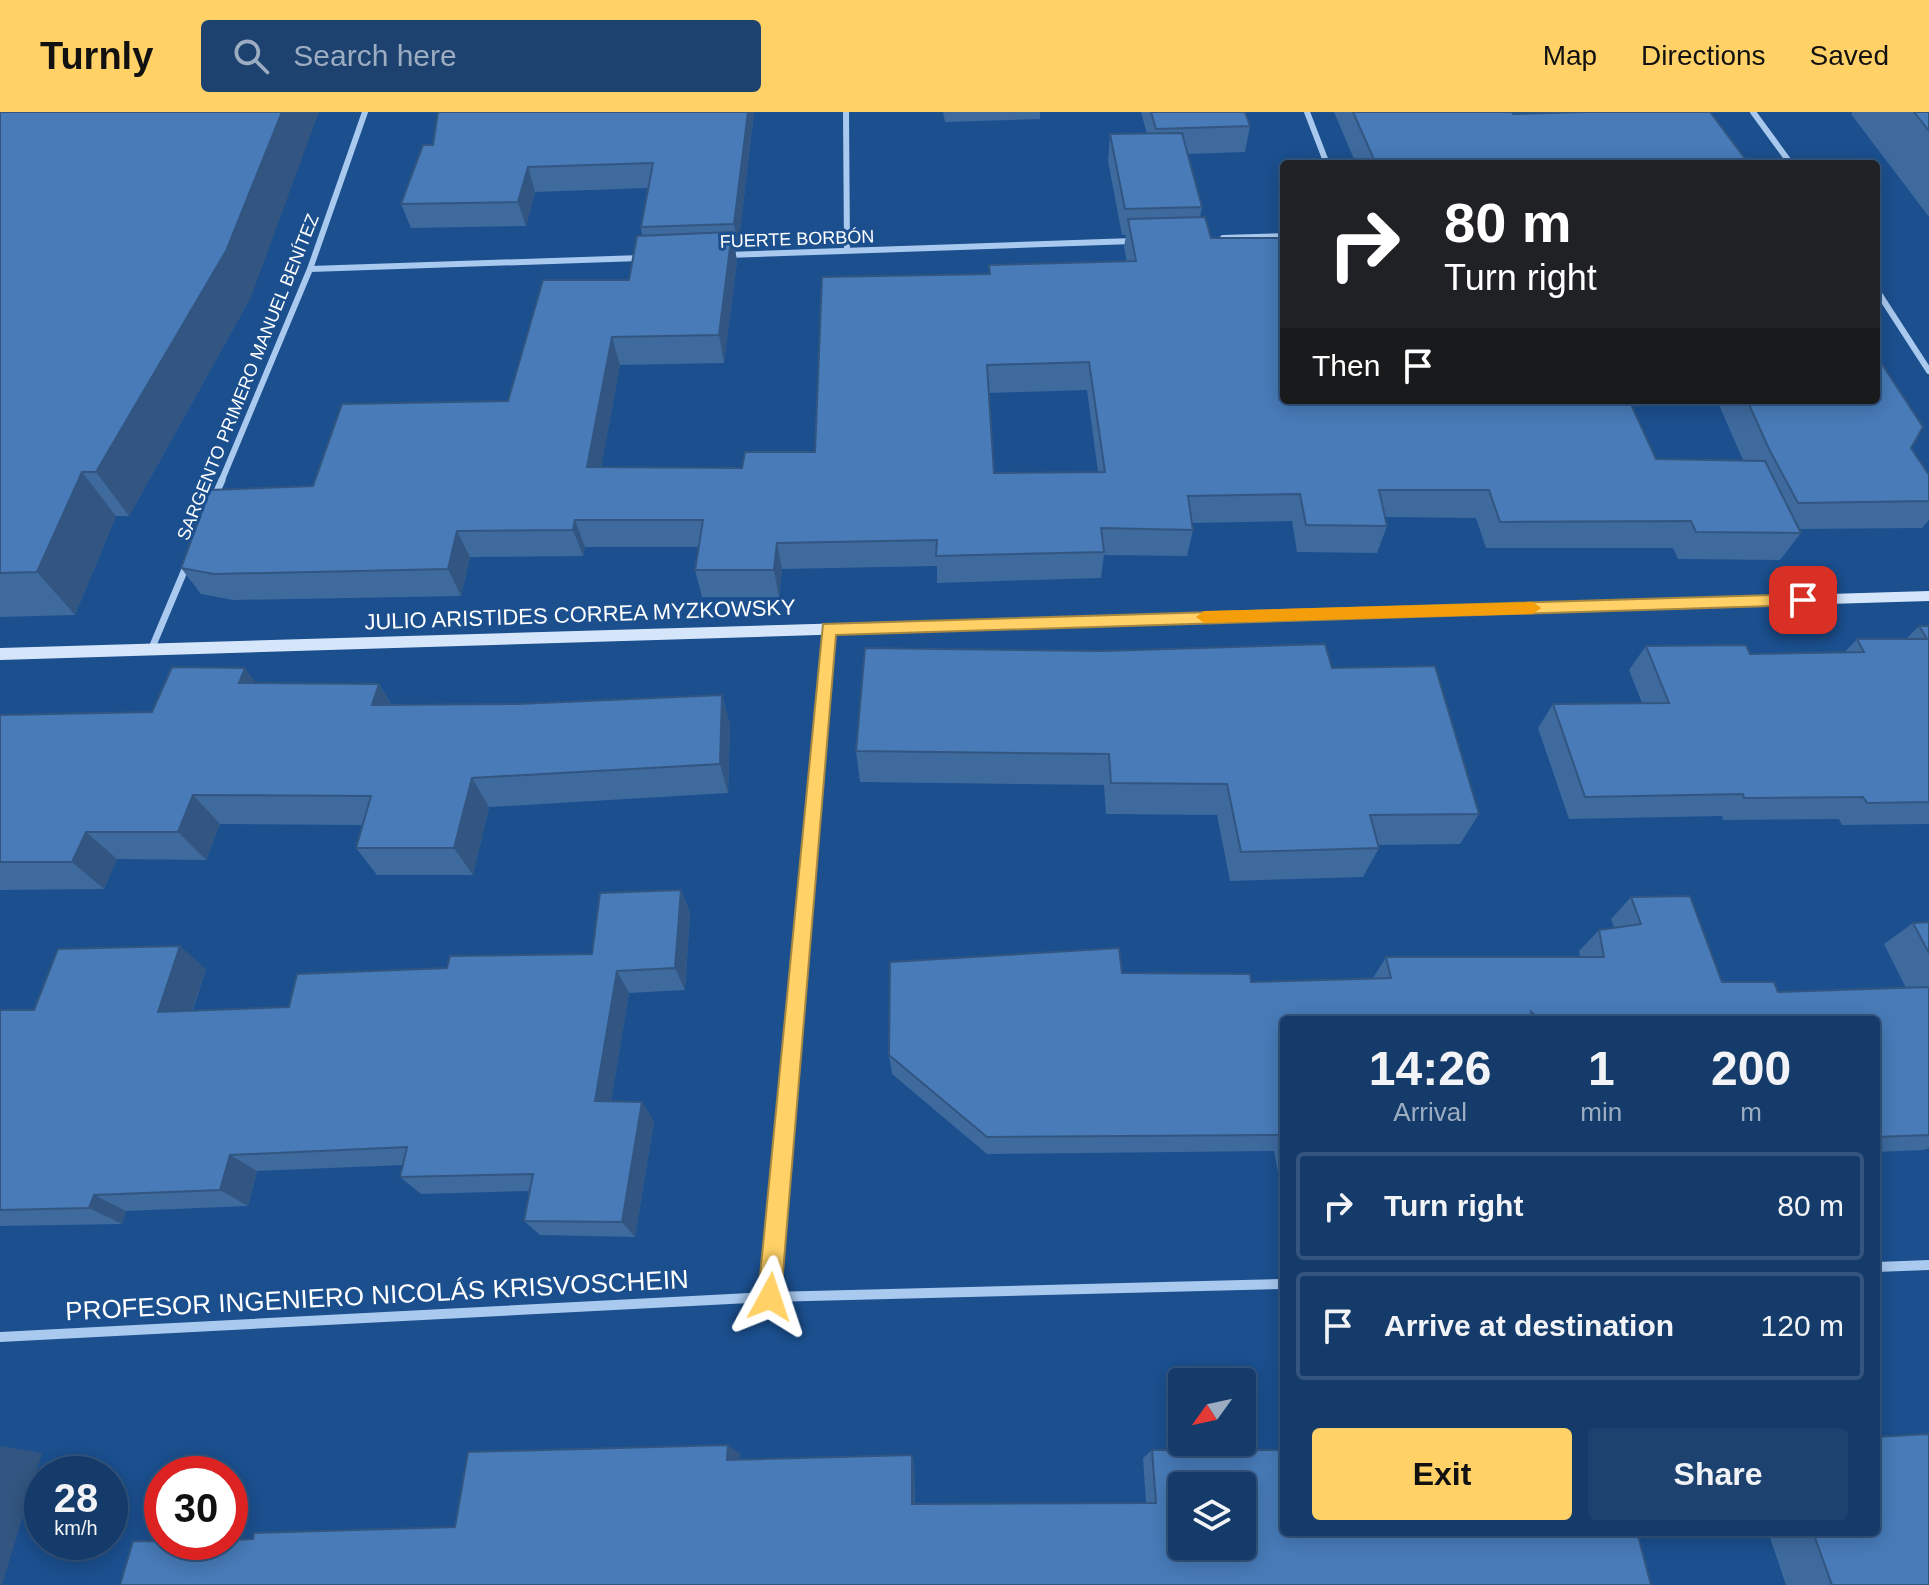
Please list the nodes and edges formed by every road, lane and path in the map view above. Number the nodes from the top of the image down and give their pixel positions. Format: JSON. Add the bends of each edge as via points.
{"nodes":[{"id":1,"x":365,"y":112,"type":"edge"},
{"id":2,"x":846,"y":112,"type":"edge"},
{"id":3,"x":1307,"y":112,"type":"edge"},
{"id":4,"x":1753,"y":112,"type":"edge"},
{"id":5,"x":1325,"y":160,"type":"edge"},
{"id":6,"x":1788,"y":160,"type":"edge"},
{"id":7,"x":1280,"y":236,"type":"edge"},
{"id":8,"x":1222,"y":238,"type":"edge"},
{"id":9,"x":1143,"y":241,"type":"edge"},
{"id":10,"x":847,"y":251,"type":"junction"},
{"id":11,"x":720,"y":256,"type":"edge"},
{"id":12,"x":657,"y":258,"type":"edge"},
{"id":13,"x":310,"y":269,"type":"junction"},
{"id":14,"x":1880,"y":295,"type":"edge"},
{"id":15,"x":1929,"y":371,"type":"edge"},
{"id":16,"x":212,"y":503,"type":"edge"},
{"id":17,"x":194,"y":547,"type":"edge"},
{"id":18,"x":1929,"y":596,"type":"edge"},
{"id":19,"x":828,"y":629,"type":"junction"},
{"id":20,"x":151,"y":650,"type":"junction"},
{"id":21,"x":0,"y":654,"type":"edge"},
{"id":22,"x":1929,"y":1265,"type":"edge"},
{"id":23,"x":1880,"y":1267,"type":"edge"},
{"id":24,"x":1280,"y":1284,"type":"edge"},
{"id":25,"x":770,"y":1297,"type":"junction"},
{"id":26,"x":0,"y":1337,"type":"edge"}],
"edges":[{"from":1,"to":13,"type":"street","name":"SARGENTO PRIMERO MANUEL BENÍTEZ"},
{"from":2,"to":10,"type":"street"},
{"from":3,"to":5,"type":"street"},
{"from":4,"to":6,"type":"street"},
{"from":7,"to":8,"type":"street"},
{"from":9,"to":10,"type":"street","name":"FUERTE BORBÓN"},
{"from":10,"to":11,"type":"street","name":"FUERTE BORBÓN"},
{"from":12,"to":13,"type":"street"},
{"from":13,"to":16,"type":"street","name":"SARGENTO PRIMERO MANUEL BENÍTEZ"},
{"from":14,"to":15,"type":"street"},
{"from":17,"to":20,"type":"street","name":"SARGENTO PRIMERO MANUEL BENÍTEZ"},
{"from":18,"to":19,"type":"main road","name":"JULIO ARISTIDES CORREA MYZKOWSKY"},
{"from":19,"to":20,"type":"main road","name":"JULIO ARISTIDES CORREA MYZKOWSKY"},
{"from":19,"to":25,"type":"street"},
{"from":20,"to":21,"type":"main road","name":"JULIO ARISTIDES CORREA MYZKOWSKY"},
{"from":22,"to":23,"type":"street"},
{"from":24,"to":25,"type":"street","name":"PROFESOR INGENIERO NICOLÁS KRISVOSCHEIN"},
{"from":25,"to":26,"type":"street","name":"PROFESOR INGENIERO NICOLÁS KRISVOSCHEIN"}]}
